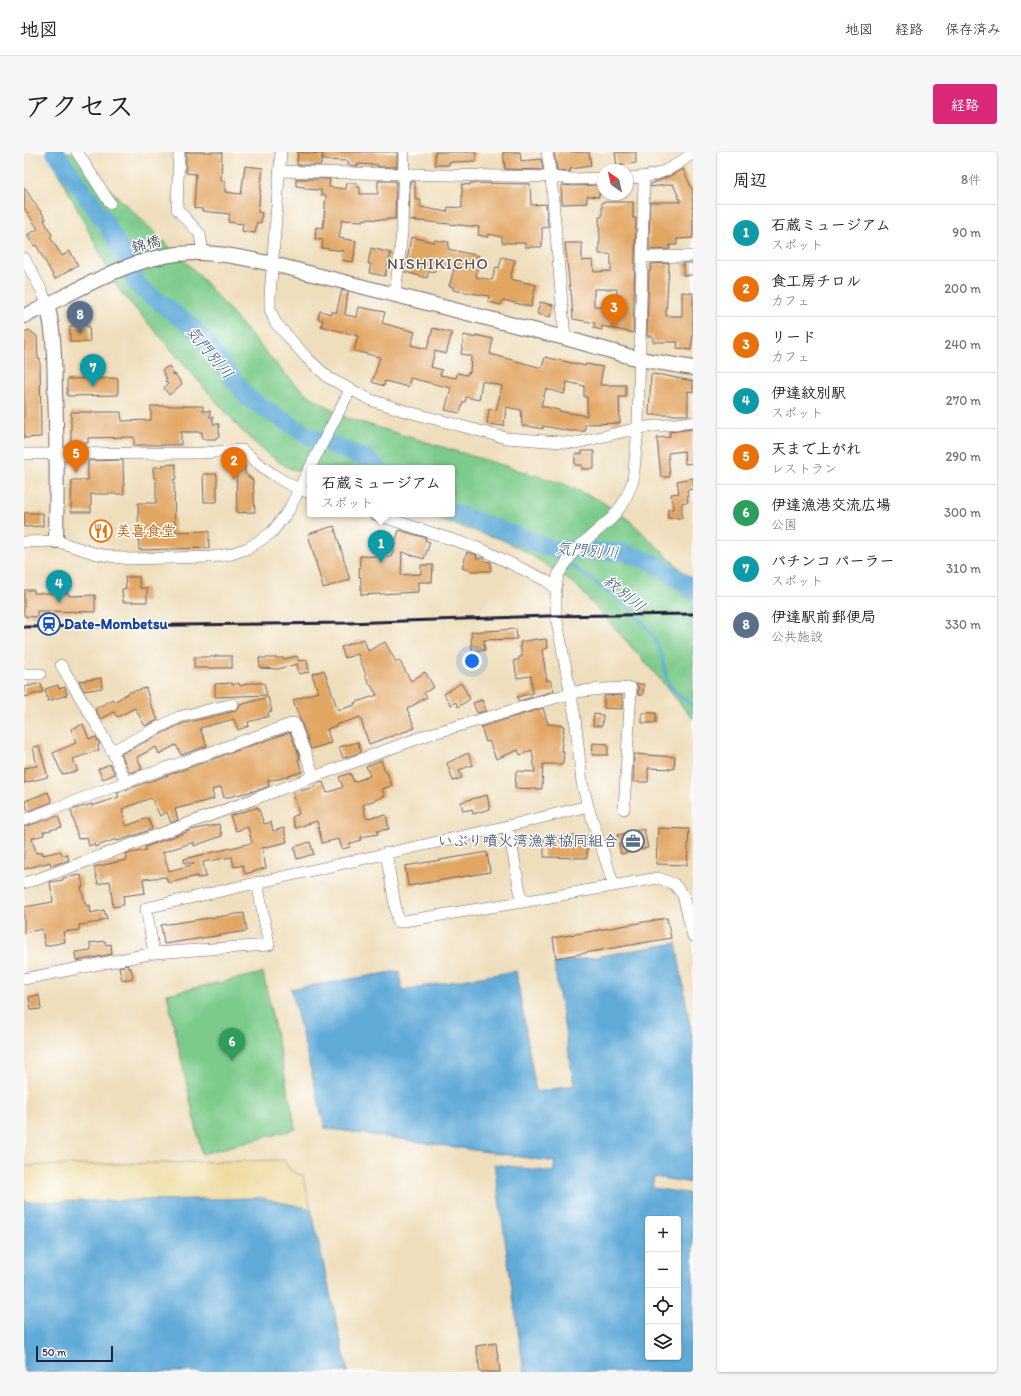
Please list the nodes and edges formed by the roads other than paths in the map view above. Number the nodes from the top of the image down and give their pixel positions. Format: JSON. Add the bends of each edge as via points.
{"nodes":[{"id":1,"x":77,"y":152,"type":"edge"},
{"id":2,"x":179,"y":152,"type":"edge"},
{"id":3,"x":281,"y":152,"type":"edge"},
{"id":4,"x":404,"y":152,"type":"edge"},
{"id":5,"x":547,"y":152,"type":"edge"},
{"id":6,"x":689,"y":156,"type":"edge"},
{"id":7,"x":280,"y":171,"type":"junction"},
{"id":8,"x":403,"y":174,"type":"junction"},
{"id":9,"x":551,"y":177,"type":"junction"},
{"id":10,"x":597,"y":178,"type":"edge"},
{"id":11,"x":633,"y":178,"type":"edge"},
{"id":12,"x":644,"y":178,"type":"junction"},
{"id":13,"x":110,"y":203,"type":"dead end"},
{"id":14,"x":201,"y":253,"type":"junction"},
{"id":15,"x":693,"y":256,"type":"edge"},
{"id":16,"x":643,"y":257,"type":"junction"},
{"id":17,"x":24,"y":258,"type":"edge"},
{"id":18,"x":273,"y":264,"type":"junction"},
{"id":19,"x":395,"y":296,"type":"junction"},
{"id":20,"x":47,"y":305,"type":"junction"},
{"id":21,"x":24,"y":316,"type":"edge"},
{"id":22,"x":565,"y":338,"type":"junction"},
{"id":23,"x":639,"y":359,"type":"junction"},
{"id":24,"x":693,"y":368,"type":"edge"},
{"id":25,"x":350,"y":390,"type":"junction"},
{"id":26,"x":693,"y":422,"type":"edge"},
{"id":27,"x":638,"y":428,"type":"junction"},
{"id":28,"x":57,"y":453,"type":"junction"},
{"id":29,"x":24,"y":454,"type":"edge"},
{"id":30,"x":311,"y":465,"type":"edge"},
{"id":31,"x":307,"y":473,"type":"edge"},
{"id":32,"x":305,"y":492,"type":"edge"},
{"id":33,"x":383,"y":517,"type":"edge"},
{"id":34,"x":56,"y":541,"type":"junction"},
{"id":35,"x":24,"y":542,"type":"edge"},
{"id":36,"x":556,"y":588,"type":"junction"},
{"id":37,"x":61,"y":665,"type":"dead end"},
{"id":38,"x":24,"y":674,"type":"edge"},
{"id":39,"x":40,"y":674,"type":"dead end"},
{"id":40,"x":570,"y":693,"type":"junction"},
{"id":41,"x":233,"y":704,"type":"dead end"},
{"id":42,"x":112,"y":751,"type":"junction"},
{"id":43,"x":314,"y":776,"type":"junction"},
{"id":44,"x":126,"y":782,"type":"junction"},
{"id":45,"x":588,"y":806,"type":"junction"},
{"id":46,"x":624,"y":809,"type":"dead end"},
{"id":47,"x":24,"y":820,"type":"edge"},
{"id":48,"x":508,"y":826,"type":"junction"},
{"id":49,"x":386,"y":853,"type":"junction"},
{"id":50,"x":257,"y":882,"type":"junction"},
{"id":51,"x":24,"y":883,"type":"edge"},
{"id":52,"x":614,"y":886,"type":"junction"},
{"id":53,"x":522,"y":902,"type":"junction"},
{"id":54,"x":693,"y":936,"type":"edge"},
{"id":55,"x":154,"y":953,"type":"junction"},
{"id":56,"x":24,"y":979,"type":"edge"}],
"edges":[{"from":1,"to":13,"type":"street"},
{"from":2,"to":14,"type":"street","via":[[177,209],[200,234]]},
{"from":3,"to":7,"type":"street"},
{"from":4,"to":8,"type":"street"},
{"from":5,"to":9,"type":"street"},
{"from":6,"to":12,"type":"street","via":[[656,175]]},
{"from":7,"to":8,"type":"street"},
{"from":7,"to":18,"type":"street"},
{"from":8,"to":9,"type":"street"},
{"from":8,"to":19,"type":"street","via":[[402,232]]},
{"from":9,"to":10,"type":"street"},
{"from":9,"to":22,"type":"street"},
{"from":11,"to":12,"type":"street"},
{"from":12,"to":16,"type":"street"},
{"from":14,"to":18,"type":"main road","name":"錦橋"},
{"from":14,"to":20,"type":"main road","name":"錦橋","via":[[172,254],[135,264],[104,276]]},
{"from":15,"to":16,"type":"street"},
{"from":16,"to":23,"type":"street"},
{"from":17,"to":20,"type":"street"},
{"from":18,"to":19,"type":"main road","name":"錦橋"},
{"from":18,"to":25,"type":"street","via":[[270,309],[276,322],[307,358],[329,378]]},
{"from":19,"to":22,"type":"main road","name":"錦橋"},
{"from":20,"to":21,"type":"main road","name":"錦橋"},
{"from":20,"to":28,"type":"main road","via":[[54,354]]},
{"from":22,"to":23,"type":"main road","name":"錦橋"},
{"from":23,"to":24,"type":"main road","name":"錦橋"},
{"from":23,"to":27,"type":"street"},
{"from":25,"to":27,"type":"street","via":[[371,400],[506,438],[576,442]]},
{"from":25,"to":30,"type":"street"},
{"from":26,"to":27,"type":"street"},
{"from":27,"to":36,"type":"street","via":[[633,481],[624,502],[612,518],[575,550],[558,575]]},
{"from":28,"to":29,"type":"street"},
{"from":28,"to":32,"type":"street","via":[[202,453],[242,450],[276,476]]},
{"from":28,"to":34,"type":"main road"},
{"from":31,"to":32,"type":"street"},
{"from":32,"to":34,"type":"street","via":[[272,532],[231,554],[211,557],[128,559],[97,554]]},
{"from":33,"to":36,"type":"street","via":[[481,549]]},
{"from":34,"to":35,"type":"street"},
{"from":36,"to":40,"type":"street","via":[[556,616]]},
{"from":37,"to":42,"type":"street"},
{"from":38,"to":39,"type":"street"},
{"from":40,"to":43,"type":"street","via":[[427,735]]},
{"from":40,"to":45,"type":"street","via":[[582,783]]},
{"from":40,"to":46,"type":"street","via":[[631,688]]},
{"from":41,"to":42,"type":"street","via":[[179,718]]},
{"from":42,"to":44,"type":"street"},
{"from":43,"to":44,"type":"street","via":[[294,724]]},
{"from":43,"to":51,"type":"street"},
{"from":44,"to":47,"type":"street"},
{"from":45,"to":48,"type":"street"},
{"from":45,"to":52,"type":"street"},
{"from":48,"to":49,"type":"street"},
{"from":48,"to":53,"type":"street"},
{"from":49,"to":50,"type":"street"},
{"from":49,"to":53,"type":"street","via":[[398,922]]},
{"from":50,"to":55,"type":"street","via":[[146,908]]},
{"from":50,"to":55,"type":"street","via":[[269,945]]},
{"from":52,"to":53,"type":"street"},
{"from":52,"to":54,"type":"street","via":[[658,878],[674,884],[683,895]]},
{"from":55,"to":56,"type":"street"}]}
